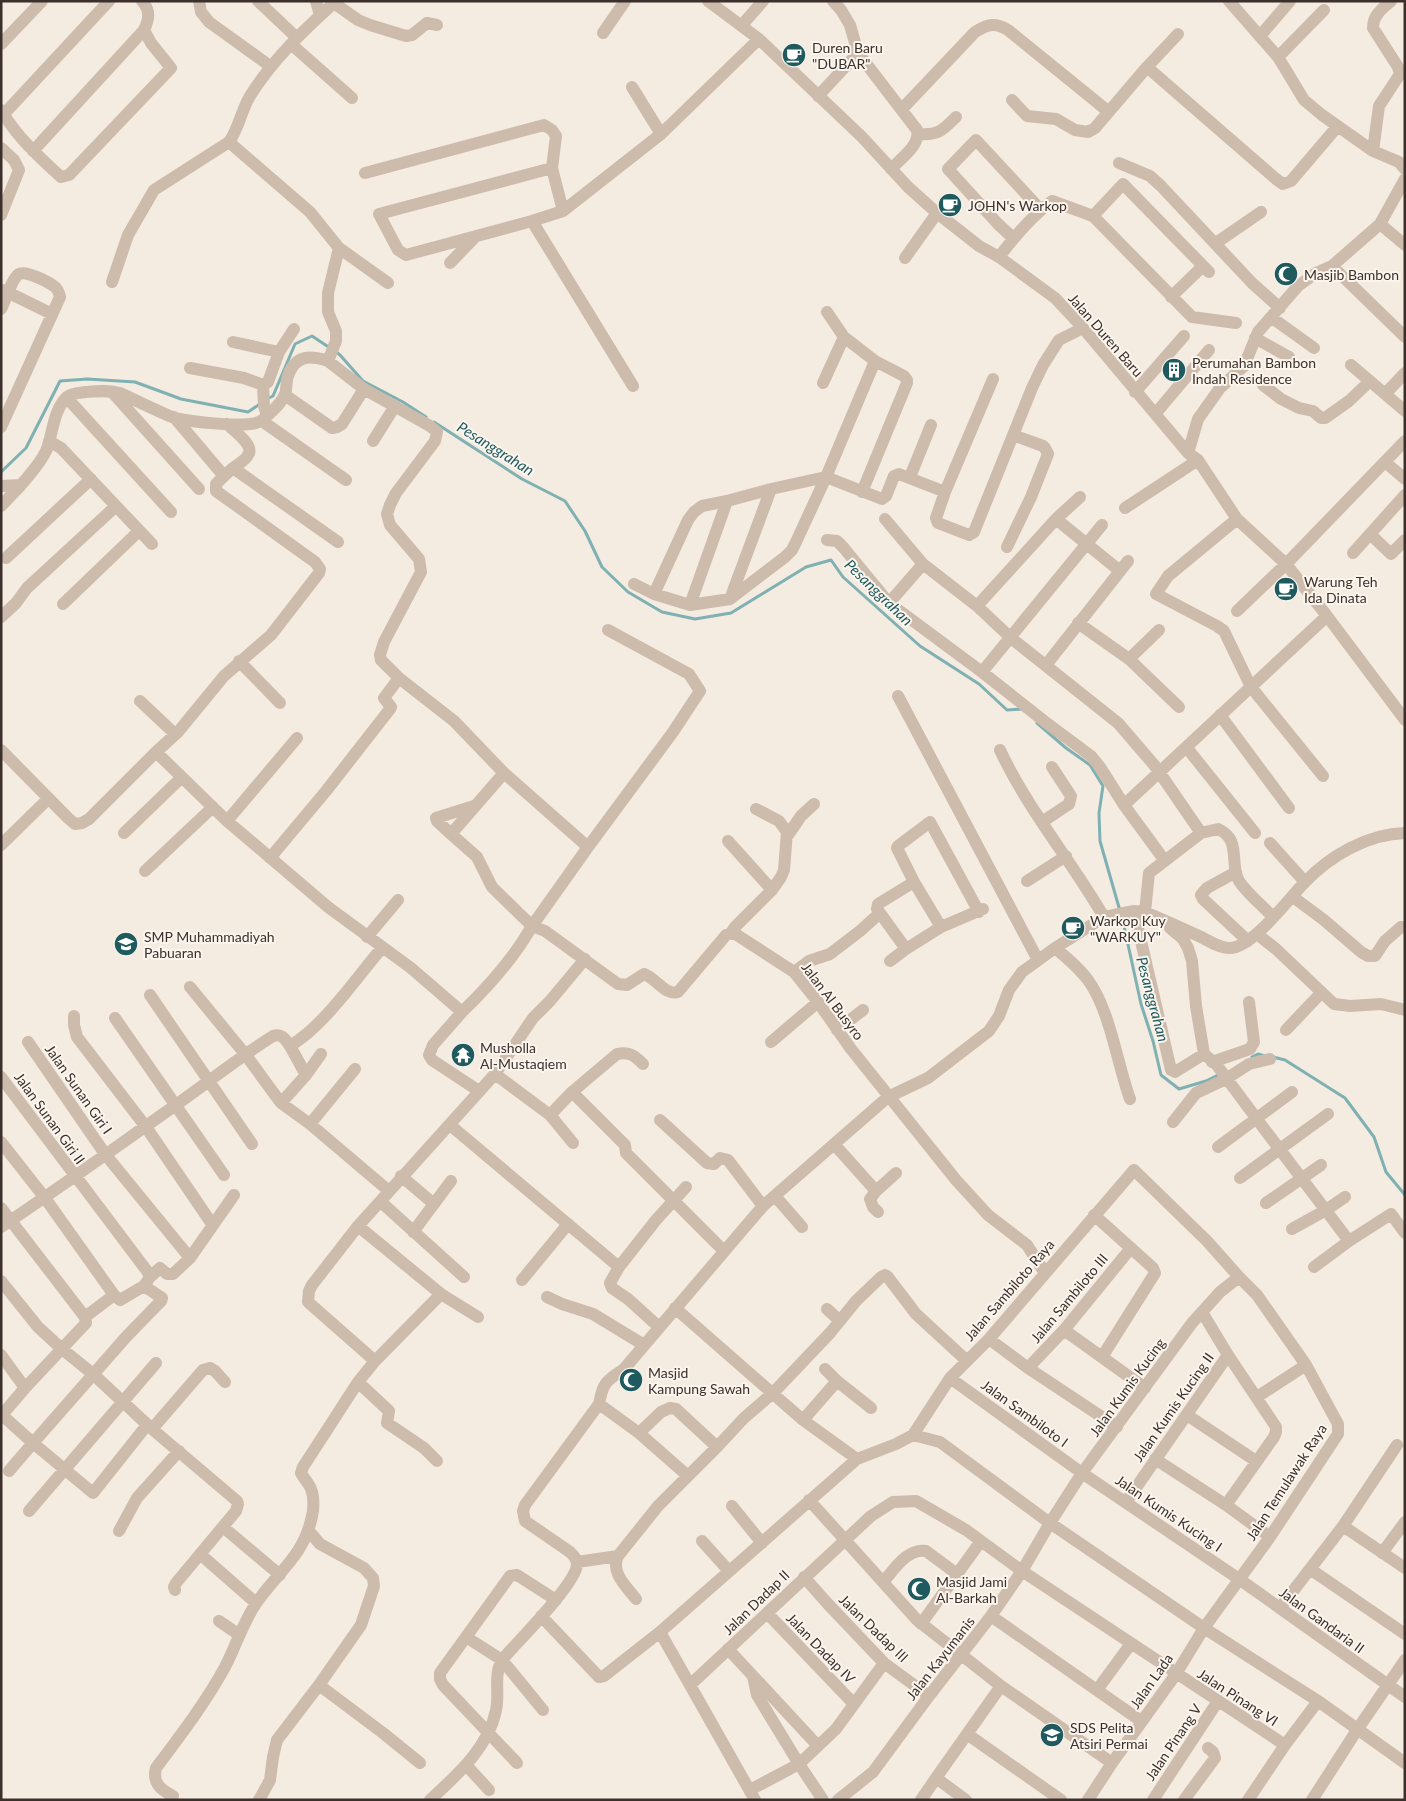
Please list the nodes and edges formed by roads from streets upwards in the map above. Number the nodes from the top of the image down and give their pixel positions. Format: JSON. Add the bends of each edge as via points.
{"nodes":[{"id":1,"x":42,"y":1,"type":"edge"},
{"id":2,"x":109,"y":1,"type":"edge"},
{"id":3,"x":142,"y":1,"type":"edge"},
{"id":4,"x":199,"y":1,"type":"edge"},
{"id":5,"x":258,"y":1,"type":"edge"},
{"id":6,"x":316,"y":1,"type":"edge"},
{"id":7,"x":625,"y":1,"type":"edge"},
{"id":8,"x":708,"y":1,"type":"edge"},
{"id":9,"x":763,"y":1,"type":"edge"},
{"id":10,"x":833,"y":1,"type":"edge"},
{"id":11,"x":1229,"y":1,"type":"edge"},
{"id":12,"x":1290,"y":1,"type":"edge"},
{"id":13,"x":335,"y":2,"type":"edge"},
{"id":14,"x":1382,"y":4,"type":"edge"},
{"id":15,"x":1324,"y":10,"type":"dead end"},
{"id":16,"x":320,"y":15,"type":"junction"},
{"id":17,"x":437,"y":25,"type":"dead end"},
{"id":18,"x":742,"y":25,"type":"junction"},
{"id":19,"x":144,"y":30,"type":"junction"},
{"id":20,"x":603,"y":32,"type":"dead end"},
{"id":21,"x":1178,"y":34,"type":"dead end"},
{"id":22,"x":1260,"y":36,"type":"junction"},
{"id":23,"x":759,"y":39,"type":"junction"},
{"id":24,"x":294,"y":41,"type":"junction"},
{"id":25,"x":1,"y":44,"type":"edge"},
{"id":26,"x":858,"y":53,"type":"junction"},
{"id":27,"x":1278,"y":57,"type":"junction"},
{"id":28,"x":270,"y":66,"type":"junction"},
{"id":29,"x":1147,"y":67,"type":"junction"},
{"id":30,"x":632,"y":87,"type":"dead end"},
{"id":31,"x":818,"y":96,"type":"junction"},
{"id":32,"x":352,"y":98,"type":"dead end"},
{"id":33,"x":1012,"y":100,"type":"dead end"},
{"id":34,"x":902,"y":108,"type":"junction"},
{"id":35,"x":2,"y":112,"type":"edge"},
{"id":36,"x":1109,"y":112,"type":"junction"},
{"id":37,"x":956,"y":117,"type":"dead end"},
{"id":38,"x":1338,"y":127,"type":"junction"},
{"id":39,"x":661,"y":134,"type":"junction"},
{"id":40,"x":918,"y":134,"type":"junction"},
{"id":41,"x":229,"y":142,"type":"junction"},
{"id":42,"x":1,"y":148,"type":"edge"},
{"id":43,"x":33,"y":151,"type":"junction"},
{"id":44,"x":1373,"y":151,"type":"junction"},
{"id":45,"x":1119,"y":163,"type":"dead end"},
{"id":46,"x":552,"y":168,"type":"junction"},
{"id":47,"x":891,"y":169,"type":"junction"},
{"id":48,"x":1405,"y":169,"type":"edge"},
{"id":49,"x":365,"y":173,"type":"dead end"},
{"id":50,"x":1405,"y":179,"type":"edge"},
{"id":51,"x":1041,"y":210,"type":"junction"},
{"id":52,"x":563,"y":211,"type":"junction"},
{"id":53,"x":1261,"y":212,"type":"dead end"},
{"id":54,"x":938,"y":213,"type":"junction"},
{"id":55,"x":1,"y":215,"type":"edge"},
{"id":56,"x":1093,"y":216,"type":"junction"},
{"id":57,"x":532,"y":221,"type":"junction"},
{"id":58,"x":1380,"y":224,"type":"junction"},
{"id":59,"x":477,"y":235,"type":"junction"},
{"id":60,"x":1013,"y":238,"type":"junction"},
{"id":61,"x":1216,"y":243,"type":"junction"},
{"id":62,"x":1405,"y":245,"type":"edge"},
{"id":63,"x":339,"y":248,"type":"junction"},
{"id":64,"x":999,"y":257,"type":"junction"},
{"id":65,"x":905,"y":258,"type":"dead end"},
{"id":66,"x":450,"y":263,"type":"dead end"},
{"id":67,"x":1332,"y":266,"type":"junction"},
{"id":68,"x":112,"y":282,"type":"dead end"},
{"id":69,"x":388,"y":283,"type":"dead end"},
{"id":70,"x":5,"y":291,"type":"edge"},
{"id":71,"x":1171,"y":297,"type":"junction"},
{"id":72,"x":1,"y":309,"type":"edge"},
{"id":73,"x":827,"y":312,"type":"dead end"},
{"id":74,"x":1275,"y":312,"type":"junction"},
{"id":75,"x":52,"y":314,"type":"junction"},
{"id":76,"x":1236,"y":323,"type":"dead end"},
{"id":77,"x":1083,"y":328,"type":"junction"},
{"id":78,"x":294,"y":329,"type":"dead end"},
{"id":79,"x":1184,"y":336,"type":"dead end"},
{"id":80,"x":844,"y":337,"type":"junction"},
{"id":81,"x":1255,"y":338,"type":"junction"},
{"id":82,"x":1405,"y":338,"type":"edge"},
{"id":83,"x":233,"y":342,"type":"dead end"},
{"id":84,"x":1314,"y":348,"type":"dead end"},
{"id":85,"x":1209,"y":350,"type":"dead end"},
{"id":86,"x":279,"y":352,"type":"junction"},
{"id":87,"x":1290,"y":357,"type":"dead end"},
{"id":88,"x":330,"y":358,"type":"junction"},
{"id":89,"x":874,"y":361,"type":"junction"},
{"id":90,"x":1351,"y":365,"type":"dead end"},
{"id":91,"x":190,"y":368,"type":"dead end"},
{"id":92,"x":1405,"y":374,"type":"edge"},
{"id":93,"x":993,"y":379,"type":"dead end"},
{"id":94,"x":1370,"y":381,"type":"junction"},
{"id":95,"x":823,"y":382,"type":"dead end"},
{"id":96,"x":263,"y":385,"type":"junction"},
{"id":97,"x":1263,"y":385,"type":"dead end"},
{"id":98,"x":633,"y":386,"type":"dead end"},
{"id":99,"x":364,"y":388,"type":"junction"},
{"id":100,"x":112,"y":391,"type":"junction"},
{"id":101,"x":1135,"y":392,"type":"junction"},
{"id":102,"x":1384,"y":394,"type":"junction"},
{"id":103,"x":285,"y":395,"type":"junction"},
{"id":104,"x":67,"y":398,"type":"junction"},
{"id":105,"x":395,"y":406,"type":"junction"},
{"id":106,"x":1405,"y":412,"type":"edge"},
{"id":107,"x":1156,"y":413,"type":"junction"},
{"id":108,"x":264,"y":414,"type":"junction"},
{"id":109,"x":174,"y":417,"type":"junction"},
{"id":110,"x":227,"y":424,"type":"junction"},
{"id":111,"x":931,"y":425,"type":"dead end"},
{"id":112,"x":1,"y":427,"type":"edge"},
{"id":113,"x":1013,"y":435,"type":"junction"},
{"id":114,"x":49,"y":441,"type":"junction"},
{"id":115,"x":373,"y":441,"type":"dead end"},
{"id":116,"x":1405,"y":441,"type":"edge"},
{"id":117,"x":1193,"y":457,"type":"junction"},
{"id":118,"x":1385,"y":462,"type":"junction"},
{"id":119,"x":228,"y":472,"type":"junction"},
{"id":120,"x":826,"y":476,"type":"junction"},
{"id":121,"x":910,"y":477,"type":"junction"},
{"id":122,"x":90,"y":478,"type":"junction"},
{"id":123,"x":1405,"y":479,"type":"edge"},
{"id":124,"x":346,"y":480,"type":"dead end"},
{"id":125,"x":21,"y":485,"type":"junction"},
{"id":126,"x":1,"y":486,"type":"edge"},
{"id":127,"x":199,"y":489,"type":"dead end"},
{"id":128,"x":771,"y":489,"type":"junction"},
{"id":129,"x":862,"y":492,"type":"junction"},
{"id":130,"x":945,"y":492,"type":"junction"},
{"id":131,"x":1405,"y":496,"type":"edge"},
{"id":132,"x":1080,"y":497,"type":"dead end"},
{"id":133,"x":727,"y":501,"type":"junction"},
{"id":134,"x":1,"y":506,"type":"edge"},
{"id":135,"x":116,"y":506,"type":"junction"},
{"id":136,"x":1126,"y":508,"type":"dead end"},
{"id":137,"x":170,"y":512,"type":"dead end"},
{"id":138,"x":885,"y":519,"type":"dead end"},
{"id":139,"x":1056,"y":519,"type":"junction"},
{"id":140,"x":1237,"y":519,"type":"junction"},
{"id":141,"x":1102,"y":525,"type":"dead end"},
{"id":142,"x":139,"y":531,"type":"junction"},
{"id":143,"x":1370,"y":534,"type":"junction"},
{"id":144,"x":827,"y":540,"type":"dead end"},
{"id":145,"x":1405,"y":540,"type":"edge"},
{"id":146,"x":338,"y":542,"type":"dead end"},
{"id":147,"x":152,"y":544,"type":"dead end"},
{"id":148,"x":1086,"y":544,"type":"junction"},
{"id":149,"x":1007,"y":547,"type":"dead end"},
{"id":150,"x":1353,"y":553,"type":"dead end"},
{"id":151,"x":6,"y":558,"type":"dead end"},
{"id":152,"x":1128,"y":560,"type":"dead end"},
{"id":153,"x":923,"y":564,"type":"junction"},
{"id":154,"x":1286,"y":564,"type":"junction"},
{"id":155,"x":1120,"y":571,"type":"junction"},
{"id":156,"x":634,"y":584,"type":"dead end"},
{"id":157,"x":654,"y":594,"type":"junction"},
{"id":158,"x":730,"y":599,"type":"junction"},
{"id":159,"x":889,"y":603,"type":"junction"},
{"id":160,"x":63,"y":604,"type":"dead end"},
{"id":161,"x":690,"y":605,"type":"junction"},
{"id":162,"x":977,"y":606,"type":"junction"},
{"id":163,"x":1237,"y":611,"type":"dead end"},
{"id":164,"x":1327,"y":616,"type":"junction"},
{"id":165,"x":1,"y":617,"type":"edge"},
{"id":166,"x":1078,"y":623,"type":"junction"},
{"id":167,"x":608,"y":630,"type":"dead end"},
{"id":168,"x":1159,"y":630,"type":"dead end"},
{"id":169,"x":1010,"y":638,"type":"junction"},
{"id":170,"x":1129,"y":659,"type":"junction"},
{"id":171,"x":239,"y":661,"type":"junction"},
{"id":172,"x":1046,"y":665,"type":"junction"},
{"id":173,"x":982,"y":672,"type":"junction"},
{"id":174,"x":399,"y":678,"type":"junction"},
{"id":175,"x":1252,"y":686,"type":"junction"},
{"id":176,"x":898,"y":696,"type":"dead end"},
{"id":177,"x":140,"y":702,"type":"dead end"},
{"id":178,"x":280,"y":703,"type":"dead end"},
{"id":179,"x":1179,"y":707,"type":"dead end"},
{"id":180,"x":1402,"y":711,"type":"edge"},
{"id":181,"x":1220,"y":715,"type":"junction"},
{"id":182,"x":175,"y":734,"type":"junction"},
{"id":183,"x":297,"y":738,"type":"dead end"},
{"id":184,"x":1187,"y":748,"type":"junction"},
{"id":185,"x":1,"y":750,"type":"edge"},
{"id":186,"x":1000,"y":750,"type":"dead end"},
{"id":187,"x":156,"y":752,"type":"junction"},
{"id":188,"x":1052,"y":767,"type":"dead end"},
{"id":189,"x":504,"y":773,"type":"junction"},
{"id":190,"x":1159,"y":774,"type":"junction"},
{"id":191,"x":1323,"y":776,"type":"dead end"},
{"id":192,"x":181,"y":778,"type":"junction"},
{"id":193,"x":48,"y":799,"type":"junction"},
{"id":194,"x":814,"y":804,"type":"dead end"},
{"id":195,"x":1124,"y":805,"type":"junction"},
{"id":196,"x":474,"y":806,"type":"junction"},
{"id":197,"x":213,"y":807,"type":"junction"},
{"id":198,"x":1289,"y":808,"type":"dead end"},
{"id":199,"x":756,"y":809,"type":"dead end"},
{"id":200,"x":227,"y":821,"type":"junction"},
{"id":201,"x":1042,"y":822,"type":"junction"},
{"id":202,"x":124,"y":833,"type":"dead end"},
{"id":203,"x":1201,"y":833,"type":"junction"},
{"id":204,"x":1255,"y":833,"type":"dead end"},
{"id":205,"x":1405,"y":833,"type":"edge"},
{"id":206,"x":451,"y":834,"type":"junction"},
{"id":207,"x":788,"y":835,"type":"junction"},
{"id":208,"x":728,"y":841,"type":"dead end"},
{"id":209,"x":1270,"y":843,"type":"dead end"},
{"id":210,"x":1,"y":845,"type":"edge"},
{"id":211,"x":588,"y":847,"type":"junction"},
{"id":212,"x":1066,"y":856,"type":"junction"},
{"id":213,"x":270,"y":858,"type":"junction"},
{"id":214,"x":1165,"y":861,"type":"junction"},
{"id":215,"x":145,"y":871,"type":"dead end"},
{"id":216,"x":1236,"y":872,"type":"junction"},
{"id":217,"x":1027,"y":881,"type":"dead end"},
{"id":218,"x":914,"y":882,"type":"junction"},
{"id":219,"x":1305,"y":882,"type":"junction"},
{"id":220,"x":772,"y":890,"type":"junction"},
{"id":221,"x":1293,"y":897,"type":"junction"},
{"id":222,"x":398,"y":900,"type":"dead end"},
{"id":223,"x":880,"y":913,"type":"junction"},
{"id":224,"x":1135,"y":913,"type":"junction"},
{"id":225,"x":1108,"y":916,"type":"junction"},
{"id":226,"x":1273,"y":917,"type":"junction"},
{"id":227,"x":532,"y":926,"type":"junction"},
{"id":228,"x":942,"y":927,"type":"junction"},
{"id":229,"x":1405,"y":928,"type":"edge"},
{"id":230,"x":731,"y":933,"type":"junction"},
{"id":231,"x":367,"y":937,"type":"junction"},
{"id":232,"x":1252,"y":937,"type":"junction"},
{"id":233,"x":382,"y":948,"type":"junction"},
{"id":234,"x":1055,"y":948,"type":"junction"},
{"id":235,"x":906,"y":949,"type":"junction"},
{"id":236,"x":585,"y":959,"type":"junction"},
{"id":237,"x":1038,"y":960,"type":"junction"},
{"id":238,"x":890,"y":961,"type":"dead end"},
{"id":239,"x":794,"y":972,"type":"junction"},
{"id":240,"x":190,"y":987,"type":"dead end"},
{"id":241,"x":1321,"y":993,"type":"junction"},
{"id":242,"x":150,"y":995,"type":"dead end"},
{"id":243,"x":818,"y":1002,"type":"junction"},
{"id":244,"x":1249,"y":1002,"type":"dead end"},
{"id":245,"x":863,"y":1010,"type":"dead end"},
{"id":246,"x":1405,"y":1010,"type":"edge"},
{"id":247,"x":462,"y":1012,"type":"junction"},
{"id":248,"x":74,"y":1016,"type":"dead end"},
{"id":249,"x":115,"y":1018,"type":"dead end"},
{"id":250,"x":837,"y":1030,"type":"junction"},
{"id":251,"x":1286,"y":1030,"type":"dead end"},
{"id":252,"x":28,"y":1042,"type":"dead end"},
{"id":253,"x":771,"y":1042,"type":"dead end"},
{"id":254,"x":290,"y":1046,"type":"junction"},
{"id":255,"x":245,"y":1054,"type":"junction"},
{"id":256,"x":321,"y":1054,"type":"dead end"},
{"id":257,"x":1270,"y":1059,"type":"dead end"},
{"id":258,"x":643,"y":1064,"type":"dead end"},
{"id":259,"x":1216,"y":1066,"type":"junction"},
{"id":260,"x":354,"y":1069,"type":"dead end"},
{"id":261,"x":495,"y":1074,"type":"junction"},
{"id":262,"x":306,"y":1075,"type":"junction"},
{"id":263,"x":1,"y":1077,"type":"edge"},
{"id":264,"x":208,"y":1080,"type":"junction"},
{"id":265,"x":479,"y":1091,"type":"junction"},
{"id":266,"x":572,"y":1092,"type":"junction"},
{"id":267,"x":1292,"y":1092,"type":"dead end"},
{"id":268,"x":888,"y":1097,"type":"junction"},
{"id":269,"x":1130,"y":1099,"type":"dead end"},
{"id":270,"x":281,"y":1102,"type":"junction"},
{"id":271,"x":176,"y":1105,"type":"junction"},
{"id":272,"x":1328,"y":1114,"type":"dead end"},
{"id":273,"x":550,"y":1115,"type":"junction"},
{"id":274,"x":1256,"y":1119,"type":"junction"},
{"id":275,"x":660,"y":1120,"type":"dead end"},
{"id":276,"x":1172,"y":1122,"type":"dead end"},
{"id":277,"x":310,"y":1124,"type":"junction"},
{"id":278,"x":450,"y":1125,"type":"junction"},
{"id":279,"x":146,"y":1126,"type":"junction"},
{"id":280,"x":1,"y":1142,"type":"edge"},
{"id":281,"x":574,"y":1143,"type":"dead end"},
{"id":282,"x":252,"y":1144,"type":"dead end"},
{"id":283,"x":834,"y":1144,"type":"junction"},
{"id":284,"x":1218,"y":1147,"type":"dead end"},
{"id":285,"x":1280,"y":1150,"type":"junction"},
{"id":286,"x":105,"y":1154,"type":"junction"},
{"id":287,"x":1321,"y":1165,"type":"dead end"},
{"id":288,"x":1134,"y":1170,"type":"joint"},
{"id":289,"x":896,"y":1173,"type":"dead end"},
{"id":290,"x":224,"y":1175,"type":"dead end"},
{"id":291,"x":401,"y":1176,"type":"junction"},
{"id":292,"x":75,"y":1177,"type":"junction"},
{"id":293,"x":1240,"y":1178,"type":"dead end"},
{"id":294,"x":1302,"y":1179,"type":"junction"},
{"id":295,"x":451,"y":1181,"type":"dead end"},
{"id":296,"x":686,"y":1187,"type":"dead end"},
{"id":297,"x":389,"y":1190,"type":"junction"},
{"id":298,"x":876,"y":1191,"type":"junction"},
{"id":299,"x":234,"y":1195,"type":"dead end"},
{"id":300,"x":775,"y":1196,"type":"junction"},
{"id":301,"x":1345,"y":1197,"type":"dead end"},
{"id":302,"x":45,"y":1198,"type":"junction"},
{"id":303,"x":672,"y":1200,"type":"junction"},
{"id":304,"x":381,"y":1202,"type":"junction"},
{"id":305,"x":1266,"y":1203,"type":"dead end"},
{"id":306,"x":434,"y":1204,"type":"junction"},
{"id":307,"x":763,"y":1206,"type":"junction"},
{"id":308,"x":1,"y":1208,"type":"edge"},
{"id":309,"x":1326,"y":1210,"type":"junction"},
{"id":310,"x":878,"y":1212,"type":"dead end"},
{"id":311,"x":1094,"y":1214,"type":"junction"},
{"id":312,"x":6,"y":1224,"type":"edge"},
{"id":313,"x":212,"y":1224,"type":"junction"},
{"id":314,"x":568,"y":1224,"type":"junction"},
{"id":315,"x":358,"y":1226,"type":"junction"},
{"id":316,"x":802,"y":1227,"type":"dead end"},
{"id":317,"x":1292,"y":1229,"type":"dead end"},
{"id":318,"x":413,"y":1232,"type":"junction"},
{"id":319,"x":1405,"y":1233,"type":"edge"},
{"id":320,"x":1349,"y":1241,"type":"junction"},
{"id":321,"x":1131,"y":1248,"type":"junction"},
{"id":322,"x":723,"y":1250,"type":"junction"},
{"id":323,"x":190,"y":1258,"type":"junction"},
{"id":324,"x":619,"y":1267,"type":"junction"},
{"id":325,"x":1314,"y":1267,"type":"dead end"},
{"id":326,"x":1045,"y":1273,"type":"junction"},
{"id":327,"x":464,"y":1277,"type":"dead end"},
{"id":328,"x":1239,"y":1278,"type":"junction"},
{"id":329,"x":522,"y":1280,"type":"dead end"},
{"id":330,"x":147,"y":1281,"type":"junction"},
{"id":331,"x":2,"y":1284,"type":"edge"},
{"id":332,"x":441,"y":1294,"type":"junction"},
{"id":333,"x":114,"y":1295,"type":"junction"},
{"id":334,"x":548,"y":1297,"type":"dead end"},
{"id":335,"x":675,"y":1308,"type":"junction"},
{"id":336,"x":827,"y":1310,"type":"dead end"},
{"id":337,"x":1202,"y":1312,"type":"junction"},
{"id":338,"x":478,"y":1317,"type":"dead end"},
{"id":339,"x":85,"y":1318,"type":"junction"},
{"id":340,"x":840,"y":1321,"type":"junction"},
{"id":341,"x":659,"y":1327,"type":"junction"},
{"id":342,"x":1064,"y":1330,"type":"junction"},
{"id":343,"x":989,"y":1339,"type":"junction"},
{"id":344,"x":644,"y":1345,"type":"junction"},
{"id":345,"x":62,"y":1350,"type":"junction"},
{"id":346,"x":1,"y":1355,"type":"edge"},
{"id":347,"x":1228,"y":1355,"type":"junction"},
{"id":348,"x":1102,"y":1357,"type":"junction"},
{"id":349,"x":966,"y":1360,"type":"junction"},
{"id":350,"x":375,"y":1361,"type":"junction"},
{"id":351,"x":156,"y":1363,"type":"dead end"},
{"id":352,"x":1306,"y":1365,"type":"junction"},
{"id":353,"x":1028,"y":1368,"type":"junction"},
{"id":354,"x":825,"y":1369,"type":"dead end"},
{"id":355,"x":93,"y":1374,"type":"junction"},
{"id":356,"x":950,"y":1378,"type":"junction"},
{"id":357,"x":837,"y":1381,"type":"junction"},
{"id":358,"x":225,"y":1382,"type":"dead end"},
{"id":359,"x":358,"y":1382,"type":"junction"},
{"id":360,"x":25,"y":1388,"type":"junction"},
{"id":361,"x":1145,"y":1388,"type":"junction"},
{"id":362,"x":774,"y":1393,"type":"junction"},
{"id":363,"x":1256,"y":1397,"type":"junction"},
{"id":364,"x":122,"y":1401,"type":"junction"},
{"id":365,"x":599,"y":1404,"type":"junction"},
{"id":366,"x":871,"y":1408,"type":"dead end"},
{"id":367,"x":1187,"y":1415,"type":"junction"},
{"id":368,"x":2,"y":1416,"type":"edge"},
{"id":369,"x":803,"y":1420,"type":"junction"},
{"id":370,"x":149,"y":1427,"type":"junction"},
{"id":371,"x":1116,"y":1427,"type":"junction"},
{"id":372,"x":640,"y":1433,"type":"junction"},
{"id":373,"x":913,"y":1435,"type":"junction"},
{"id":374,"x":33,"y":1443,"type":"junction"},
{"id":375,"x":1397,"y":1445,"type":"dead end"},
{"id":376,"x":718,"y":1447,"type":"junction"},
{"id":377,"x":179,"y":1451,"type":"junction"},
{"id":378,"x":857,"y":1459,"type":"junction"},
{"id":379,"x":1155,"y":1459,"type":"junction"},
{"id":380,"x":437,"y":1461,"type":"dead end"},
{"id":381,"x":1256,"y":1461,"type":"junction"},
{"id":382,"x":64,"y":1470,"type":"junction"},
{"id":383,"x":9,"y":1471,"type":"dead end"},
{"id":384,"x":1082,"y":1473,"type":"junction"},
{"id":385,"x":688,"y":1476,"type":"junction"},
{"id":386,"x":809,"y":1500,"type":"junction"},
{"id":387,"x":1126,"y":1502,"type":"junction"},
{"id":388,"x":1226,"y":1505,"type":"junction"},
{"id":389,"x":732,"y":1506,"type":"dead end"},
{"id":390,"x":29,"y":1511,"type":"dead end"},
{"id":391,"x":1405,"y":1522,"type":"edge"},
{"id":392,"x":1050,"y":1523,"type":"junction"},
{"id":393,"x":1343,"y":1526,"type":"junction"},
{"id":394,"x":222,"y":1527,"type":"junction"},
{"id":395,"x":308,"y":1530,"type":"junction"},
{"id":396,"x":118,"y":1531,"type":"dead end"},
{"id":397,"x":1270,"y":1536,"type":"junction"},
{"id":398,"x":702,"y":1541,"type":"dead end"},
{"id":399,"x":844,"y":1541,"type":"junction"},
{"id":400,"x":981,"y":1541,"type":"junction"},
{"id":401,"x":762,"y":1543,"type":"junction"},
{"id":402,"x":1382,"y":1553,"type":"junction"},
{"id":403,"x":200,"y":1554,"type":"junction"},
{"id":404,"x":618,"y":1556,"type":"junction"},
{"id":405,"x":577,"y":1562,"type":"junction"},
{"id":406,"x":1405,"y":1568,"type":"edge"},
{"id":407,"x":1310,"y":1569,"type":"junction"},
{"id":408,"x":729,"y":1571,"type":"junction"},
{"id":409,"x":1022,"y":1571,"type":"junction"},
{"id":410,"x":957,"y":1574,"type":"junction"},
{"id":411,"x":280,"y":1575,"type":"junction"},
{"id":412,"x":804,"y":1576,"type":"junction"},
{"id":413,"x":1239,"y":1579,"type":"junction"},
{"id":414,"x":882,"y":1582,"type":"junction"},
{"id":415,"x":175,"y":1590,"type":"dead end"},
{"id":416,"x":636,"y":1599,"type":"dead end"},
{"id":417,"x":556,"y":1600,"type":"junction"},
{"id":418,"x":256,"y":1603,"type":"junction"},
{"id":419,"x":1280,"y":1608,"type":"junction"},
{"id":420,"x":767,"y":1613,"type":"junction"},
{"id":421,"x":541,"y":1616,"type":"junction"},
{"id":422,"x":991,"y":1616,"type":"junction"},
{"id":423,"x":219,"y":1621,"type":"dead end"},
{"id":424,"x":921,"y":1624,"type":"junction"},
{"id":425,"x":1204,"y":1628,"type":"junction"},
{"id":426,"x":660,"y":1632,"type":"junction"},
{"id":427,"x":238,"y":1634,"type":"junction"},
{"id":428,"x":1405,"y":1634,"type":"edge"},
{"id":429,"x":466,"y":1637,"type":"junction"},
{"id":430,"x":1130,"y":1645,"type":"junction"},
{"id":431,"x":728,"y":1649,"type":"junction"},
{"id":432,"x":961,"y":1654,"type":"junction"},
{"id":433,"x":502,"y":1660,"type":"junction"},
{"id":434,"x":1405,"y":1660,"type":"edge"},
{"id":435,"x":884,"y":1663,"type":"junction"},
{"id":436,"x":1176,"y":1674,"type":"junction"},
{"id":437,"x":753,"y":1676,"type":"junction"},
{"id":438,"x":319,"y":1685,"type":"junction"},
{"id":439,"x":690,"y":1685,"type":"junction"},
{"id":440,"x":1387,"y":1685,"type":"junction"},
{"id":441,"x":1001,"y":1686,"type":"junction"},
{"id":442,"x":1097,"y":1690,"type":"junction"},
{"id":443,"x":929,"y":1696,"type":"junction"},
{"id":444,"x":1405,"y":1697,"type":"edge"},
{"id":445,"x":1318,"y":1700,"type":"junction"},
{"id":446,"x":1218,"y":1701,"type":"junction"},
{"id":447,"x":854,"y":1704,"type":"junction"},
{"id":448,"x":544,"y":1710,"type":"dead end"},
{"id":449,"x":1141,"y":1721,"type":"junction"},
{"id":450,"x":1355,"y":1732,"type":"junction"},
{"id":451,"x":488,"y":1734,"type":"junction"},
{"id":452,"x":967,"y":1734,"type":"junction"},
{"id":453,"x":1284,"y":1745,"type":"junction"},
{"id":454,"x":818,"y":1746,"type":"junction"},
{"id":455,"x":1208,"y":1748,"type":"dead end"},
{"id":456,"x":420,"y":1763,"type":"dead end"},
{"id":457,"x":1112,"y":1763,"type":"junction"},
{"id":458,"x":1405,"y":1763,"type":"edge"},
{"id":459,"x":517,"y":1764,"type":"dead end"},
{"id":460,"x":798,"y":1764,"type":"junction"},
{"id":461,"x":466,"y":1765,"type":"junction"},
{"id":462,"x":936,"y":1778,"type":"junction"},
{"id":463,"x":489,"y":1790,"type":"dead end"},
{"id":464,"x":445,"y":1795,"type":"edge"},
{"id":465,"x":753,"y":1795,"type":"edge"},
{"id":466,"x":174,"y":1799,"type":"edge"},
{"id":467,"x":260,"y":1800,"type":"edge"},
{"id":468,"x":430,"y":1800,"type":"edge"},
{"id":469,"x":823,"y":1800,"type":"edge"},
{"id":470,"x":838,"y":1800,"type":"edge"},
{"id":471,"x":921,"y":1800,"type":"edge"},
{"id":472,"x":966,"y":1800,"type":"edge"},
{"id":473,"x":1060,"y":1800,"type":"edge"},
{"id":474,"x":1088,"y":1800,"type":"edge"},
{"id":475,"x":1153,"y":1800,"type":"edge"},
{"id":476,"x":1184,"y":1800,"type":"edge"},
{"id":477,"x":1248,"y":1800,"type":"edge"},
{"id":478,"x":1312,"y":1800,"type":"edge"}],
"edges":[{"from":1,"to":25,"type":"street"},
{"from":2,"to":35,"type":"street"},
{"from":3,"to":19,"type":"street","via":[[149,14]]},
{"from":4,"to":28,"type":"street","via":[[201,12],[209,22]]},
{"from":5,"to":24,"type":"street"},
{"from":6,"to":16,"type":"street"},
{"from":7,"to":20,"type":"street"},
{"from":8,"to":18,"type":"street","name":"Jalan Duren Baru"},
{"from":9,"to":18,"type":"street"},
{"from":10,"to":26,"type":"street","via":[[850,25]]},
{"from":11,"to":22,"type":"street"},
{"from":12,"to":22,"type":"street"},
{"from":13,"to":16,"type":"street"},
{"from":13,"to":17,"type":"street","via":[[358,20],[406,36],[427,23]]},
{"from":14,"to":44,"type":"street","via":[[1373,28],[1400,74],[1379,106]]},
{"from":15,"to":27,"type":"street"},
{"from":16,"to":24,"type":"street"},
{"from":18,"to":23,"type":"street","name":"Jalan Duren Baru"},
{"from":19,"to":43,"type":"street"},
{"from":19,"to":43,"type":"street","via":[[171,68],[65,177],[61,177]]},
{"from":21,"to":29,"type":"street"},
{"from":22,"to":27,"type":"street"},
{"from":23,"to":31,"type":"street","name":"Jalan Duren Baru"},
{"from":23,"to":39,"type":"street"},
{"from":24,"to":28,"type":"street"},
{"from":24,"to":32,"type":"street"},
{"from":26,"to":31,"type":"street"},
{"from":26,"to":34,"type":"street"},
{"from":27,"to":38,"type":"street","via":[[1304,100]]},
{"from":28,"to":41,"type":"street","via":[[246,104]]},
{"from":29,"to":36,"type":"street"},
{"from":29,"to":38,"type":"street","via":[[1283,184],[1291,181]]},
{"from":30,"to":39,"type":"street"},
{"from":31,"to":47,"type":"street","name":"Jalan Duren Baru"},
{"from":33,"to":36,"type":"street","via":[[1027,116],[1056,119],[1081,132],[1095,128]]},
{"from":34,"to":36,"type":"street","via":[[975,32],[988,24],[998,24]]},
{"from":34,"to":40,"type":"street"},
{"from":35,"to":43,"type":"street"},
{"from":37,"to":40,"type":"street","via":[[931,136]]},
{"from":38,"to":44,"type":"street"},
{"from":39,"to":52,"type":"street"},
{"from":40,"to":47,"type":"street","via":[[912,146]]},
{"from":41,"to":63,"type":"street","via":[[310,212]]},
{"from":41,"to":68,"type":"street","via":[[154,190],[128,235]]},
{"from":42,"to":55,"type":"street","via":[[19,170]]},
{"from":44,"to":48,"type":"street","via":[[1398,162]]},
{"from":45,"to":61,"type":"street","via":[[1150,176]]},
{"from":46,"to":49,"type":"street","via":[[556,136],[550,127],[540,125]]},
{"from":46,"to":52,"type":"street"},
{"from":46,"to":59,"type":"street","via":[[379,214],[398,250],[404,255]]},
{"from":47,"to":54,"type":"street","name":"Jalan Duren Baru"},
{"from":50,"to":58,"type":"street"},
{"from":51,"to":56,"type":"street","via":[[1052,201]]},
{"from":51,"to":60,"type":"street"},
{"from":51,"to":60,"type":"street","via":[[976,140],[948,169]]},
{"from":52,"to":57,"type":"street"},
{"from":53,"to":61,"type":"street"},
{"from":54,"to":64,"type":"street","name":"Jalan Duren Baru","via":[[979,246]]},
{"from":54,"to":65,"type":"street"},
{"from":56,"to":71,"type":"street"},
{"from":56,"to":71,"type":"street","via":[[1123,184],[1206,269]]},
{"from":57,"to":59,"type":"street"},
{"from":57,"to":98,"type":"street"},
{"from":58,"to":62,"type":"street"},
{"from":58,"to":67,"type":"street"},
{"from":59,"to":66,"type":"street"},
{"from":60,"to":64,"type":"street"},
{"from":61,"to":74,"type":"street"},
{"from":63,"to":69,"type":"street"},
{"from":63,"to":88,"type":"street","via":[[327,303],[336,331]]},
{"from":64,"to":77,"type":"street","name":"Jalan Duren Baru","via":[[1055,298]]},
{"from":67,"to":74,"type":"street","via":[[1298,286]]},
{"from":67,"to":82,"type":"street"},
{"from":70,"to":72,"type":"street"},
{"from":70,"to":75,"type":"street"},
{"from":70,"to":75,"type":"street","via":[[19,274],[26,272],[59,292]]},
{"from":71,"to":76,"type":"street","via":[[1192,317]]},
{"from":73,"to":80,"type":"street"},
{"from":74,"to":81,"type":"street"},
{"from":74,"to":84,"type":"street"},
{"from":75,"to":112,"type":"street"},
{"from":77,"to":101,"type":"street","name":"Jalan Duren Baru"},
{"from":77,"to":113,"type":"street","via":[[1059,340],[1049,354]]},
{"from":78,"to":86,"type":"street"},
{"from":79,"to":101,"type":"street"},
{"from":80,"to":89,"type":"street"},
{"from":80,"to":95,"type":"street"},
{"from":81,"to":87,"type":"street"},
{"from":81,"to":117,"type":"street","via":[[1244,366],[1220,388],[1198,419]]},
{"from":83,"to":86,"type":"street"},
{"from":85,"to":107,"type":"street"},
{"from":86,"to":96,"type":"street","via":[[268,382]]},
{"from":88,"to":99,"type":"street"},
{"from":88,"to":103,"type":"street","via":[[309,356],[297,362],[288,376]]},
{"from":89,"to":120,"type":"street"},
{"from":89,"to":129,"type":"street","via":[[908,380]]},
{"from":90,"to":94,"type":"street"},
{"from":91,"to":96,"type":"street","via":[[244,378]]},
{"from":92,"to":102,"type":"street"},
{"from":93,"to":130,"type":"street"},
{"from":94,"to":97,"type":"street","via":[[1325,418],[1281,399]]},
{"from":94,"to":102,"type":"street"},
{"from":96,"to":108,"type":"street"},
{"from":99,"to":103,"type":"street","via":[[342,424],[332,428]]},
{"from":99,"to":105,"type":"street"},
{"from":100,"to":104,"type":"street","via":[[73,394]]},
{"from":100,"to":109,"type":"street"},
{"from":100,"to":127,"type":"street"},
{"from":101,"to":107,"type":"street","name":"Jalan Duren Baru"},
{"from":102,"to":106,"type":"street"},
{"from":103,"to":108,"type":"street"},
{"from":104,"to":114,"type":"street","via":[[60,407]]},
{"from":104,"to":137,"type":"street"},
{"from":105,"to":115,"type":"street"},
{"from":105,"to":174,"type":"street","via":[[436,430],[438,436],[396,493],[387,514],[390,525],[415,553],[421,566],[419,578],[380,655]]},
{"from":107,"to":117,"type":"street","name":"Jalan Duren Baru"},
{"from":108,"to":110,"type":"street","via":[[247,425]]},
{"from":108,"to":124,"type":"street"},
{"from":109,"to":110,"type":"street"},
{"from":109,"to":119,"type":"street"},
{"from":110,"to":119,"type":"street","via":[[250,450],[248,456]]},
{"from":111,"to":121,"type":"street"},
{"from":113,"to":130,"type":"street","via":[[972,534],[936,521]]},
{"from":113,"to":149,"type":"street","via":[[1043,446],[1048,454]]},
{"from":114,"to":122,"type":"street"},
{"from":114,"to":125,"type":"street","via":[[42,458]]},
{"from":116,"to":118,"type":"street"},
{"from":117,"to":136,"type":"street"},
{"from":117,"to":140,"type":"street","name":"Jalan Duren Baru"},
{"from":118,"to":123,"type":"street"},
{"from":118,"to":154,"type":"street"},
{"from":119,"to":146,"type":"street"},
{"from":119,"to":171,"type":"street","via":[[216,484],[216,491],[319,565],[320,569],[270,635]]},
{"from":120,"to":128,"type":"street"},
{"from":120,"to":129,"type":"street"},
{"from":120,"to":158,"type":"street","via":[[792,550]]},
{"from":121,"to":129,"type":"street","via":[[894,476],[882,499]]},
{"from":121,"to":130,"type":"street"},
{"from":122,"to":135,"type":"street"},
{"from":122,"to":151,"type":"street"},
{"from":125,"to":126,"type":"street"},
{"from":125,"to":134,"type":"street"},
{"from":128,"to":133,"type":"street"},
{"from":128,"to":158,"type":"street"},
{"from":131,"to":143,"type":"street"},
{"from":132,"to":139,"type":"street"},
{"from":133,"to":157,"type":"street","via":[[702,506],[694,512]]},
{"from":133,"to":161,"type":"street"},
{"from":135,"to":142,"type":"street"},
{"from":135,"to":165,"type":"street","via":[[27,588]]},
{"from":138,"to":153,"type":"street"},
{"from":139,"to":148,"type":"street"},
{"from":139,"to":162,"type":"street"},
{"from":140,"to":154,"type":"street","name":"Jalan Duren Baru"},
{"from":140,"to":175,"type":"street","via":[[1166,578],[1156,592],[1159,597],[1224,632]]},
{"from":141,"to":148,"type":"street"},
{"from":142,"to":147,"type":"street"},
{"from":142,"to":160,"type":"street"},
{"from":143,"to":145,"type":"street","via":[[1391,554]]},
{"from":143,"to":150,"type":"street"},
{"from":144,"to":159,"type":"street","via":[[837,541],[843,547]]},
{"from":148,"to":155,"type":"street"},
{"from":148,"to":169,"type":"street"},
{"from":152,"to":155,"type":"street"},
{"from":153,"to":159,"type":"street"},
{"from":153,"to":162,"type":"street"},
{"from":154,"to":163,"type":"street"},
{"from":154,"to":164,"type":"street","name":"Jalan Duren Baru"},
{"from":155,"to":166,"type":"street"},
{"from":156,"to":157,"type":"street"},
{"from":157,"to":161,"type":"street"},
{"from":158,"to":161,"type":"street"},
{"from":159,"to":173,"type":"street"},
{"from":162,"to":169,"type":"street"},
{"from":164,"to":175,"type":"street"},
{"from":164,"to":180,"type":"street","name":"Jalan Duren Baru"},
{"from":166,"to":170,"type":"street"},
{"from":166,"to":172,"type":"street"},
{"from":167,"to":211,"type":"street","via":[[689,674],[700,691]]},
{"from":168,"to":170,"type":"street"},
{"from":169,"to":172,"type":"street"},
{"from":169,"to":173,"type":"street"},
{"from":170,"to":179,"type":"street"},
{"from":171,"to":178,"type":"street"},
{"from":171,"to":182,"type":"street"},
{"from":172,"to":190,"type":"street","via":[[1118,723]]},
{"from":173,"to":195,"type":"street","via":[[1091,756]]},
{"from":174,"to":189,"type":"street","via":[[454,721]]},
{"from":174,"to":213,"type":"street","via":[[384,698],[390,709]]},
{"from":175,"to":181,"type":"street"},
{"from":175,"to":191,"type":"street"},
{"from":176,"to":237,"type":"street"},
{"from":177,"to":182,"type":"street"},
{"from":181,"to":184,"type":"street"},
{"from":181,"to":198,"type":"street"},
{"from":182,"to":187,"type":"street"},
{"from":183,"to":200,"type":"street"},
{"from":184,"to":190,"type":"street"},
{"from":184,"to":204,"type":"street"},
{"from":185,"to":193,"type":"street"},
{"from":186,"to":201,"type":"street"},
{"from":187,"to":192,"type":"street"},
{"from":187,"to":193,"type":"street","via":[[82,823],[75,824]]},
{"from":188,"to":201,"type":"street","via":[[1071,800]]},
{"from":189,"to":196,"type":"street"},
{"from":189,"to":211,"type":"street"},
{"from":190,"to":195,"type":"street"},
{"from":190,"to":203,"type":"street"},
{"from":192,"to":197,"type":"street"},
{"from":192,"to":202,"type":"street"},
{"from":193,"to":210,"type":"street"},
{"from":194,"to":207,"type":"street"},
{"from":195,"to":214,"type":"street"},
{"from":196,"to":206,"type":"street"},
{"from":196,"to":206,"type":"street","via":[[436,818]]},
{"from":197,"to":200,"type":"street"},
{"from":197,"to":215,"type":"street"},
{"from":199,"to":207,"type":"street","via":[[783,824]]},
{"from":200,"to":213,"type":"street"},
{"from":201,"to":212,"type":"street"},
{"from":203,"to":214,"type":"street"},
{"from":203,"to":216,"type":"street","via":[[1218,829],[1228,836]]},
{"from":205,"to":219,"type":"street","via":[[1361,843],[1338,854]]},
{"from":206,"to":227,"type":"street","via":[[477,857],[492,887]]},
{"from":207,"to":220,"type":"street","via":[[784,870]]},
{"from":208,"to":220,"type":"street"},
{"from":209,"to":219,"type":"street"},
{"from":211,"to":227,"type":"street"},
{"from":212,"to":217,"type":"street"},
{"from":212,"to":225,"type":"street"},
{"from":213,"to":231,"type":"street"},
{"from":214,"to":224,"type":"street","via":[[1150,873]]},
{"from":216,"to":226,"type":"street","via":[[1242,884]]},
{"from":216,"to":232,"type":"street","via":[[1207,888],[1201,895]]},
{"from":218,"to":223,"type":"street","via":[[878,904]]},
{"from":218,"to":228,"type":"street"},
{"from":218,"to":228,"type":"street","via":[[896,848],[930,822],[981,910]]},
{"from":219,"to":221,"type":"street"},
{"from":220,"to":230,"type":"street"},
{"from":221,"to":226,"type":"street"},
{"from":221,"to":229,"type":"street","via":[[1368,956],[1375,956],[1385,941]]},
{"from":222,"to":231,"type":"street"},
{"from":223,"to":235,"type":"street"},
{"from":223,"to":239,"type":"street","via":[[830,954],[808,961]]},
{"from":224,"to":225,"type":"street"},
{"from":224,"to":232,"type":"street","via":[[1228,948],[1237,947]]},
{"from":224,"to":259,"type":"street","via":[[1166,926],[1183,939],[1188,948],[1196,1006]]},
{"from":224,"to":259,"type":"street","via":[[1170,1070]]},
{"from":225,"to":234,"type":"street"},
{"from":226,"to":232,"type":"street"},
{"from":227,"to":236,"type":"street","via":[[545,931]]},
{"from":227,"to":247,"type":"street","via":[[521,946]]},
{"from":228,"to":235,"type":"street"},
{"from":230,"to":236,"type":"street","via":[[675,994],[644,974],[627,985],[618,984]]},
{"from":230,"to":239,"type":"street","name":"Jalan Al Busyro"},
{"from":231,"to":233,"type":"street"},
{"from":232,"to":241,"type":"street","via":[[1276,949]]},
{"from":233,"to":247,"type":"street"},
{"from":233,"to":254,"type":"street","via":[[321,1020]]},
{"from":234,"to":237,"type":"street"},
{"from":234,"to":269,"type":"street","via":[[1088,980],[1103,1005]]},
{"from":235,"to":238,"type":"street"},
{"from":236,"to":261,"type":"street","via":[[533,1018]]},
{"from":237,"to":268,"type":"street","via":[[1022,972],[1008,990],[999,1016],[989,1031],[928,1078]]},
{"from":239,"to":243,"type":"street","name":"Jalan Al Busyro"},
{"from":240,"to":255,"type":"street"},
{"from":241,"to":246,"type":"street","via":[[1334,1004],[1381,1004]]},
{"from":241,"to":251,"type":"street"},
{"from":242,"to":264,"type":"street"},
{"from":243,"to":250,"type":"street","name":"Jalan Al Busyro"},
{"from":243,"to":253,"type":"street"},
{"from":244,"to":259,"type":"street","via":[[1253,1045]]},
{"from":245,"to":250,"type":"street"},
{"from":247,"to":265,"type":"street","via":[[429,1055]]},
{"from":248,"to":279,"type":"street","via":[[77,1037]]},
{"from":249,"to":271,"type":"street"},
{"from":250,"to":268,"type":"street","name":"Jalan Al Busyro"},
{"from":252,"to":286,"type":"street","name":"Jalan Sunan Giri I"},
{"from":254,"to":255,"type":"street","via":[[277,1034]]},
{"from":254,"to":262,"type":"street"},
{"from":255,"to":264,"type":"street"},
{"from":255,"to":270,"type":"street"},
{"from":256,"to":262,"type":"street"},
{"from":257,"to":259,"type":"street"},
{"from":258,"to":266,"type":"street","via":[[627,1053],[617,1054]]},
{"from":259,"to":274,"type":"street"},
{"from":259,"to":276,"type":"street"},
{"from":260,"to":277,"type":"street"},
{"from":261,"to":265,"type":"street"},
{"from":261,"to":273,"type":"street"},
{"from":262,"to":270,"type":"street"},
{"from":263,"to":292,"type":"street","name":"Jalan Sunan Giri II"},
{"from":264,"to":271,"type":"street"},
{"from":264,"to":282,"type":"street"},
{"from":265,"to":278,"type":"street"},
{"from":266,"to":273,"type":"street"},
{"from":266,"to":303,"type":"street","via":[[625,1145],[626,1154]]},
{"from":267,"to":274,"type":"street"},
{"from":268,"to":283,"type":"street"},
{"from":268,"to":326,"type":"street","name":"Jalan Al Busyro","via":[[956,1180],[988,1215],[1026,1245]]},
{"from":270,"to":277,"type":"street"},
{"from":271,"to":279,"type":"street"},
{"from":271,"to":290,"type":"street"},
{"from":272,"to":285,"type":"street"},
{"from":273,"to":281,"type":"street"},
{"from":274,"to":284,"type":"street"},
{"from":274,"to":285,"type":"street"},
{"from":275,"to":307,"type":"street","via":[[707,1163],[714,1164],[720,1158],[728,1160]]},
{"from":277,"to":297,"type":"street"},
{"from":278,"to":291,"type":"street"},
{"from":278,"to":314,"type":"street"},
{"from":279,"to":286,"type":"street"},
{"from":279,"to":313,"type":"street"},
{"from":280,"to":302,"type":"street"},
{"from":283,"to":298,"type":"street"},
{"from":283,"to":300,"type":"street"},
{"from":285,"to":293,"type":"street"},
{"from":285,"to":294,"type":"street"},
{"from":286,"to":292,"type":"street"},
{"from":286,"to":323,"type":"street","name":"Jalan Sunan Giri I"},
{"from":287,"to":294,"type":"street"},
{"from":288,"to":311,"type":"street","name":"Jalan Sambiloto Raya"},
{"from":288,"to":328,"type":"street","name":"Jalan Temulawak Raya"},
{"from":289,"to":298,"type":"street"},
{"from":291,"to":297,"type":"street"},
{"from":291,"to":306,"type":"street"},
{"from":292,"to":302,"type":"street"},
{"from":292,"to":330,"type":"street","name":"Jalan Sunan Giri II"},
{"from":294,"to":305,"type":"street"},
{"from":294,"to":309,"type":"street"},
{"from":295,"to":306,"type":"street"},
{"from":296,"to":303,"type":"street"},
{"from":297,"to":304,"type":"street"},
{"from":298,"to":310,"type":"street","via":[[870,1198]]},
{"from":299,"to":313,"type":"street"},
{"from":300,"to":307,"type":"street"},
{"from":300,"to":316,"type":"street"},
{"from":301,"to":309,"type":"street"},
{"from":302,"to":312,"type":"street"},
{"from":302,"to":333,"type":"street"},
{"from":303,"to":322,"type":"street"},
{"from":303,"to":324,"type":"street"},
{"from":304,"to":315,"type":"street"},
{"from":304,"to":318,"type":"street"},
{"from":306,"to":318,"type":"street"},
{"from":307,"to":322,"type":"street"},
{"from":308,"to":312,"type":"street"},
{"from":309,"to":317,"type":"street"},
{"from":309,"to":320,"type":"street"},
{"from":311,"to":321,"type":"street"},
{"from":311,"to":326,"type":"street","name":"Jalan Sambiloto Raya"},
{"from":312,"to":339,"type":"street"},
{"from":313,"to":323,"type":"street"},
{"from":314,"to":324,"type":"street"},
{"from":314,"to":329,"type":"street"},
{"from":315,"to":332,"type":"street"},
{"from":315,"to":350,"type":"street","via":[[312,1285],[308,1302]]},
{"from":318,"to":327,"type":"street"},
{"from":319,"to":320,"type":"street","via":[[1391,1214]]},
{"from":320,"to":325,"type":"street"},
{"from":321,"to":342,"type":"street","name":"Jalan Sambiloto III"},
{"from":321,"to":348,"type":"street","via":[[1155,1273]]},
{"from":322,"to":335,"type":"street"},
{"from":323,"to":330,"type":"street","via":[[173,1274],[167,1274],[160,1268]]},
{"from":324,"to":341,"type":"street","via":[[610,1283],[612,1288]]},
{"from":326,"to":343,"type":"street","name":"Jalan Sambiloto Raya"},
{"from":328,"to":337,"type":"street","name":"Jalan Kumis Kucing","via":[[1220,1292]]},
{"from":328,"to":352,"type":"street","name":"Jalan Temulawak Raya","via":[[1257,1295]]},
{"from":330,"to":333,"type":"street","via":[[120,1300]]},
{"from":330,"to":355,"type":"street","name":"Jalan Sunan Giri II","via":[[162,1301]]},
{"from":331,"to":345,"type":"street"},
{"from":332,"to":338,"type":"street"},
{"from":332,"to":350,"type":"street"},
{"from":333,"to":339,"type":"street"},
{"from":334,"to":344,"type":"street","via":[[593,1314]]},
{"from":335,"to":341,"type":"street"},
{"from":335,"to":362,"type":"street"},
{"from":336,"to":340,"type":"street"},
{"from":337,"to":347,"type":"street"},
{"from":337,"to":361,"type":"street","name":"Jalan Kumis Kucing"},
{"from":339,"to":345,"type":"street","via":[[86,1323]]},
{"from":340,"to":349,"type":"street","via":[[885,1275],[916,1314]]},
{"from":340,"to":362,"type":"street"},
{"from":341,"to":344,"type":"street"},
{"from":342,"to":348,"type":"street"},
{"from":342,"to":353,"type":"street","name":"Jalan Sambiloto III"},
{"from":343,"to":349,"type":"street","name":"Jalan Sambiloto Raya"},
{"from":343,"to":353,"type":"street"},
{"from":344,"to":365,"type":"street","via":[[624,1369],[608,1380],[602,1388]]},
{"from":345,"to":355,"type":"street"},
{"from":345,"to":360,"type":"street"},
{"from":346,"to":360,"type":"street"},
{"from":347,"to":363,"type":"street"},
{"from":347,"to":367,"type":"street","name":"Jalan Kumis Kucing II"},
{"from":348,"to":361,"type":"street"},
{"from":349,"to":356,"type":"street","name":"Jalan Sambiloto Raya"},
{"from":350,"to":359,"type":"street"},
{"from":351,"to":364,"type":"street"},
{"from":352,"to":363,"type":"street"},
{"from":352,"to":397,"type":"street","name":"Jalan Temulawak Raya","via":[[1327,1403],[1339,1429],[1338,1434]]},
{"from":353,"to":371,"type":"street"},
{"from":354,"to":357,"type":"street"},
{"from":355,"to":364,"type":"street"},
{"from":355,"to":374,"type":"street"},
{"from":356,"to":373,"type":"street","name":"Jalan Sambiloto Raya"},
{"from":356,"to":384,"type":"street","name":"Jalan Sambiloto I"},
{"from":357,"to":366,"type":"street"},
{"from":357,"to":369,"type":"street"},
{"from":358,"to":370,"type":"street","via":[[215,1370],[203,1370]]},
{"from":359,"to":380,"type":"street","via":[[388,1411],[387,1424],[424,1448]]},
{"from":359,"to":395,"type":"street","via":[[301,1473],[312,1491],[313,1514]]},
{"from":360,"to":368,"type":"street"},
{"from":361,"to":371,"type":"street","name":"Jalan Kumis Kucing"},
{"from":362,"to":369,"type":"street"},
{"from":362,"to":376,"type":"street","via":[[744,1418]]},
{"from":363,"to":381,"type":"street","via":[[1276,1432]]},
{"from":364,"to":370,"type":"street"},
{"from":364,"to":382,"type":"street"},
{"from":365,"to":372,"type":"street"},
{"from":365,"to":405,"type":"street","via":[[523,1511],[525,1521],[570,1552]]},
{"from":367,"to":379,"type":"street","name":"Jalan Kumis Kucing II"},
{"from":367,"to":381,"type":"street"},
{"from":368,"to":374,"type":"street"},
{"from":369,"to":378,"type":"street"},
{"from":370,"to":377,"type":"street"},
{"from":370,"to":382,"type":"street","via":[[93,1494]]},
{"from":371,"to":384,"type":"street","name":"Jalan Kumis Kucing"},
{"from":372,"to":376,"type":"street","via":[[661,1412],[670,1408]]},
{"from":372,"to":385,"type":"street"},
{"from":373,"to":378,"type":"street"},
{"from":373,"to":392,"type":"street","via":[[940,1442]]},
{"from":374,"to":382,"type":"street"},
{"from":374,"to":383,"type":"street"},
{"from":375,"to":393,"type":"street"},
{"from":376,"to":385,"type":"street"},
{"from":377,"to":394,"type":"street","via":[[238,1504]]},
{"from":377,"to":396,"type":"street","via":[[137,1498]]},
{"from":378,"to":386,"type":"street"},
{"from":379,"to":387,"type":"street","name":"Jalan Kumis Kucing II"},
{"from":379,"to":388,"type":"street"},
{"from":381,"to":388,"type":"street"},
{"from":382,"to":390,"type":"street"},
{"from":384,"to":387,"type":"street","name":"Jalan Kumis Kucing I"},
{"from":384,"to":392,"type":"street","name":"Jalan Kumis Kucing"},
{"from":385,"to":404,"type":"street","via":[[658,1506]]},
{"from":386,"to":399,"type":"street"},
{"from":386,"to":401,"type":"street"},
{"from":387,"to":413,"type":"street","name":"Jalan Kumis Kucing I"},
{"from":388,"to":397,"type":"street"},
{"from":389,"to":401,"type":"street"},
{"from":391,"to":402,"type":"street"},
{"from":392,"to":409,"type":"street","name":"Jalan Kayumanis"},
{"from":392,"to":425,"type":"street"},
{"from":393,"to":402,"type":"street"},
{"from":393,"to":407,"type":"street"},
{"from":394,"to":403,"type":"street"},
{"from":394,"to":411,"type":"street"},
{"from":395,"to":411,"type":"street"},
{"from":395,"to":438,"type":"street","via":[[320,1544],[364,1568],[373,1578],[374,1586],[361,1625]]},
{"from":397,"to":413,"type":"street","name":"Jalan Temulawak Raya"},
{"from":398,"to":408,"type":"street"},
{"from":399,"to":400,"type":"street","name":"Jalan Dadap II","via":[[871,1516],[893,1502],[916,1501]]},
{"from":399,"to":412,"type":"street","name":"Jalan Dadap II"},
{"from":399,"to":414,"type":"street"},
{"from":400,"to":409,"type":"street","name":"Jalan Dadap II"},
{"from":400,"to":410,"type":"street"},
{"from":401,"to":408,"type":"street"},
{"from":402,"to":406,"type":"street"},
{"from":403,"to":415,"type":"street","via":[[176,1583]]},
{"from":403,"to":418,"type":"street"},
{"from":404,"to":405,"type":"street"},
{"from":404,"to":416,"type":"street","via":[[615,1565],[619,1577]]},
{"from":405,"to":417,"type":"street","via":[[574,1574]]},
{"from":407,"to":419,"type":"street"},
{"from":407,"to":428,"type":"street"},
{"from":408,"to":426,"type":"street"},
{"from":409,"to":422,"type":"street","name":"Jalan Kayumanis"},
{"from":409,"to":430,"type":"street","name":"Jalan Pinang VI"},
{"from":410,"to":414,"type":"street","via":[[921,1550],[905,1557]]},
{"from":410,"to":424,"type":"street"},
{"from":411,"to":418,"type":"street"},
{"from":412,"to":420,"type":"street","name":"Jalan Dadap II"},
{"from":412,"to":435,"type":"street","name":"Jalan Dadap III"},
{"from":413,"to":419,"type":"street","name":"Jalan Gandaria II"},
{"from":413,"to":425,"type":"street","name":"Jalan Temulawak Raya"},
{"from":414,"to":424,"type":"street"},
{"from":417,"to":421,"type":"street"},
{"from":417,"to":429,"type":"street","via":[[517,1575],[510,1576]]},
{"from":418,"to":427,"type":"street"},
{"from":419,"to":440,"type":"street","name":"Jalan Gandaria II"},
{"from":420,"to":431,"type":"street","name":"Jalan Dadap II"},
{"from":420,"to":447,"type":"street","name":"Jalan Dadap IV"},
{"from":421,"to":426,"type":"street","via":[[599,1677]]},
{"from":421,"to":433,"type":"street"},
{"from":422,"to":432,"type":"street","name":"Jalan Kayumanis"},
{"from":422,"to":442,"type":"street"},
{"from":423,"to":427,"type":"street"},
{"from":424,"to":432,"type":"street"},
{"from":425,"to":436,"type":"street","name":"Jalan Lada"},
{"from":425,"to":445,"type":"street"},
{"from":426,"to":439,"type":"street"},
{"from":427,"to":466,"type":"street","via":[[224,1668],[156,1768],[158,1787]]},
{"from":429,"to":433,"type":"street"},
{"from":429,"to":451,"type":"street","via":[[440,1673],[440,1679]]},
{"from":430,"to":436,"type":"street","name":"Jalan Pinang VI"},
{"from":430,"to":442,"type":"street"},
{"from":431,"to":437,"type":"street"},
{"from":431,"to":439,"type":"street","name":"Jalan Dadap II"},
{"from":432,"to":441,"type":"street"},
{"from":432,"to":443,"type":"street","name":"Jalan Kayumanis"},
{"from":433,"to":448,"type":"street"},
{"from":433,"to":451,"type":"street","via":[[496,1671],[496,1710]]},
{"from":434,"to":440,"type":"street"},
{"from":435,"to":443,"type":"street","name":"Jalan Dadap III"},
{"from":435,"to":447,"type":"street"},
{"from":436,"to":446,"type":"street","name":"Jalan Pinang VI"},
{"from":436,"to":449,"type":"street","name":"Jalan Lada"},
{"from":437,"to":454,"type":"street"},
{"from":437,"to":460,"type":"street","via":[[757,1695]]},
{"from":438,"to":456,"type":"street"},
{"from":438,"to":467,"type":"street","via":[[277,1740],[270,1780]]},
{"from":439,"to":465,"type":"street"},
{"from":440,"to":444,"type":"street","name":"Jalan Gandaria II"},
{"from":440,"to":450,"type":"street"},
{"from":441,"to":452,"type":"street"},
{"from":441,"to":457,"type":"street"},
{"from":442,"to":449,"type":"street"},
{"from":443,"to":470,"type":"street","name":"Jalan Kayumanis","via":[[873,1772]]},
{"from":445,"to":450,"type":"street"},
{"from":445,"to":453,"type":"street"},
{"from":446,"to":453,"type":"street","name":"Jalan Pinang VI"},
{"from":446,"to":475,"type":"street","name":"Jalan Pinang V"},
{"from":447,"to":454,"type":"street","via":[[836,1729]]},
{"from":449,"to":457,"type":"street","name":"Jalan Lada"},
{"from":450,"to":458,"type":"street"},
{"from":450,"to":478,"type":"street"},
{"from":451,"to":459,"type":"street"},
{"from":451,"to":461,"type":"street"},
{"from":452,"to":462,"type":"street"},
{"from":452,"to":473,"type":"street"},
{"from":453,"to":477,"type":"street"},
{"from":454,"to":460,"type":"street"},
{"from":455,"to":476,"type":"street","via":[[1214,1758]]},
{"from":457,"to":474,"type":"street","name":"Jalan Lada"},
{"from":460,"to":465,"type":"street"},
{"from":460,"to":469,"type":"street"},
{"from":461,"to":463,"type":"street"},
{"from":461,"to":464,"type":"street"},
{"from":462,"to":471,"type":"street"},
{"from":462,"to":472,"type":"street"},
{"from":464,"to":468,"type":"street"}]}
